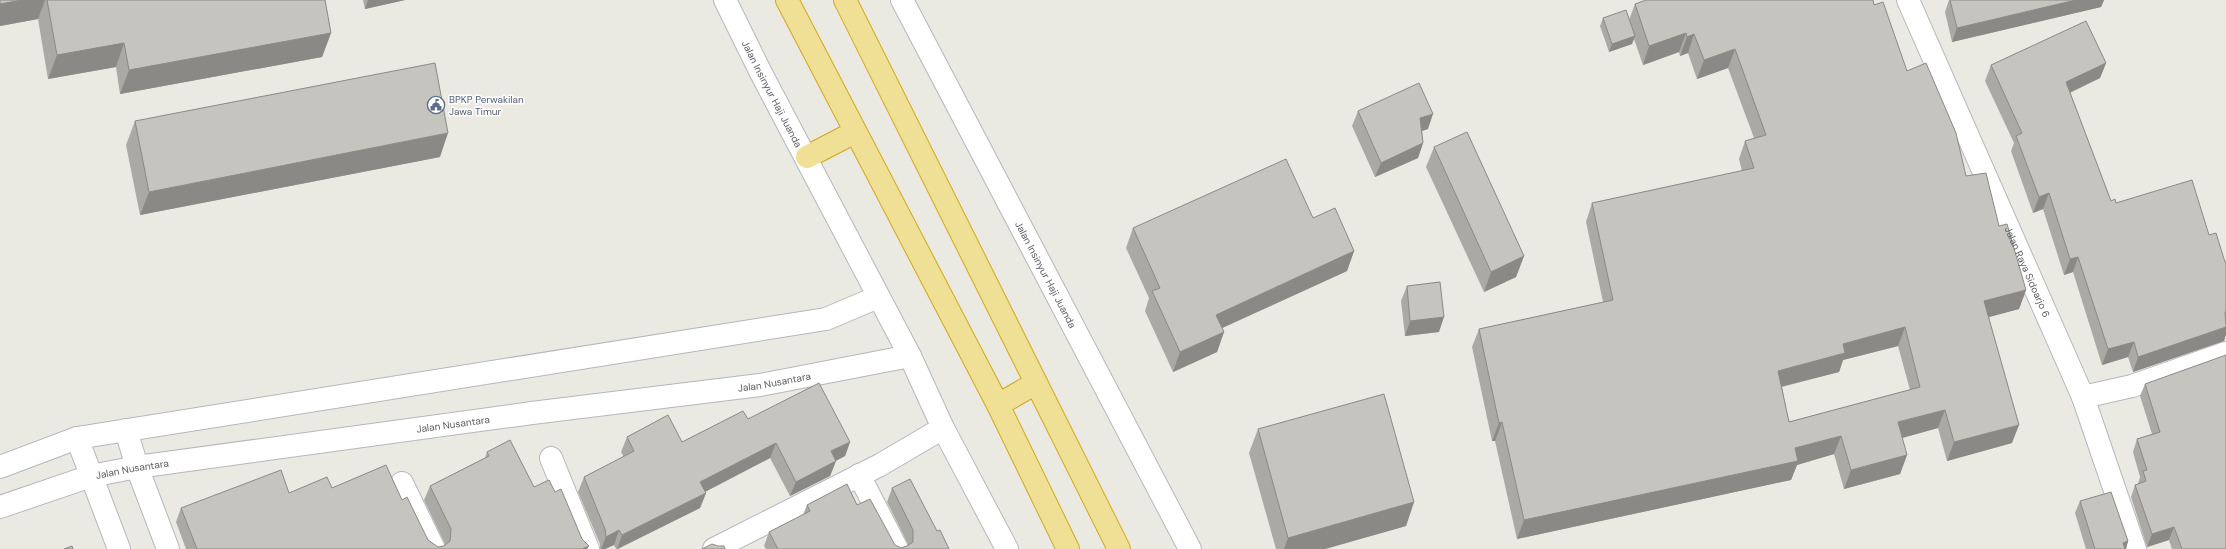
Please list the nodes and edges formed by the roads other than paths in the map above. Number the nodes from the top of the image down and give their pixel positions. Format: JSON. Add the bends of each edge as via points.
{"nodes":[{"id":1,"x":725,"y":0,"type":"edge"},
{"id":2,"x":787,"y":0,"type":"edge"},
{"id":3,"x":845,"y":0,"type":"edge"},
{"id":4,"x":902,"y":0,"type":"edge"},
{"id":5,"x":1908,"y":0,"type":"edge"},
{"id":6,"x":855,"y":132,"type":"junction"},
{"id":7,"x":807,"y":157,"type":"junction"},
{"id":8,"x":878,"y":297,"type":"junction"},
{"id":9,"x":2226,"y":353,"type":"edge"},
{"id":10,"x":910,"y":356,"type":"junction"},
{"id":11,"x":1036,"y":383,"type":"junction"},
{"id":12,"x":2083,"y":397,"type":"junction"},
{"id":13,"x":998,"y":405,"type":"junction"},
{"id":14,"x":943,"y":428,"type":"junction"},
{"id":15,"x":126,"y":430,"type":"junction"},
{"id":16,"x":77,"y":438,"type":"junction"},
{"id":17,"x":551,"y":458,"type":"dead end"},
{"id":18,"x":0,"y":466,"type":"edge"},
{"id":19,"x":137,"y":467,"type":"junction"},
{"id":20,"x":859,"y":475,"type":"junction"},
{"id":21,"x":92,"y":476,"type":"junction"},
{"id":22,"x":402,"y":483,"type":"dead end"},
{"id":23,"x":0,"y":507,"type":"edge"},
{"id":24,"x":750,"y":541,"type":"edge"},
{"id":25,"x":119,"y":549,"type":"edge"},
{"id":26,"x":168,"y":549,"type":"edge"},
{"id":27,"x":434,"y":549,"type":"edge"},
{"id":28,"x":588,"y":549,"type":"edge"},
{"id":29,"x":714,"y":549,"type":"edge"},
{"id":30,"x":897,"y":549,"type":"edge"},
{"id":31,"x":1007,"y":549,"type":"edge"},
{"id":32,"x":1068,"y":549,"type":"edge"},
{"id":33,"x":1119,"y":549,"type":"edge"},
{"id":34,"x":1190,"y":549,"type":"edge"},
{"id":35,"x":2135,"y":549,"type":"edge"}],
"edges":[{"from":1,"to":7,"type":"street","name":"Jalan Insinyur Haji Juanda"},
{"from":2,"to":6,"type":"highway"},
{"from":3,"to":11,"type":"highway"},
{"from":4,"to":34,"type":"street","name":"Jalan Insinyur Haji Juanda"},
{"from":5,"to":12,"type":"street","name":"Jalan Raya Sidoarjo 6"},
{"from":6,"to":7,"type":"highway"},
{"from":6,"to":13,"type":"highway"},
{"from":7,"to":8,"type":"street","name":"Jalan Insinyur Haji Juanda"},
{"from":8,"to":10,"type":"street","name":"Jalan Insinyur Haji Juanda"},
{"from":8,"to":15,"type":"street","via":[[826,319]]},
{"from":9,"to":12,"type":"street","via":[[2132,386]]},
{"from":10,"to":14,"type":"street","name":"Jalan Insinyur Haji Juanda"},
{"from":10,"to":19,"type":"street","name":"Jalan Nusantara","via":[[760,385]]},
{"from":11,"to":13,"type":"highway"},
{"from":11,"to":33,"type":"highway"},
{"from":12,"to":35,"type":"street","name":"Jalan Raya Sidoarjo 6"},
{"from":13,"to":32,"type":"highway"},
{"from":14,"to":20,"type":"street"},
{"from":14,"to":31,"type":"street","name":"Jalan Insinyur Haji Juanda"},
{"from":15,"to":16,"type":"street"},
{"from":15,"to":19,"type":"street"},
{"from":16,"to":18,"type":"street"},
{"from":16,"to":21,"type":"street"},
{"from":17,"to":28,"type":"street"},
{"from":19,"to":21,"type":"street","name":"Jalan Nusantara"},
{"from":19,"to":26,"type":"street"},
{"from":20,"to":24,"type":"street"},
{"from":20,"to":30,"type":"street"},
{"from":21,"to":23,"type":"street","name":"Jalan Nusantara"},
{"from":21,"to":25,"type":"street"},
{"from":22,"to":27,"type":"street"},
{"from":24,"to":29,"type":"street"}]}
